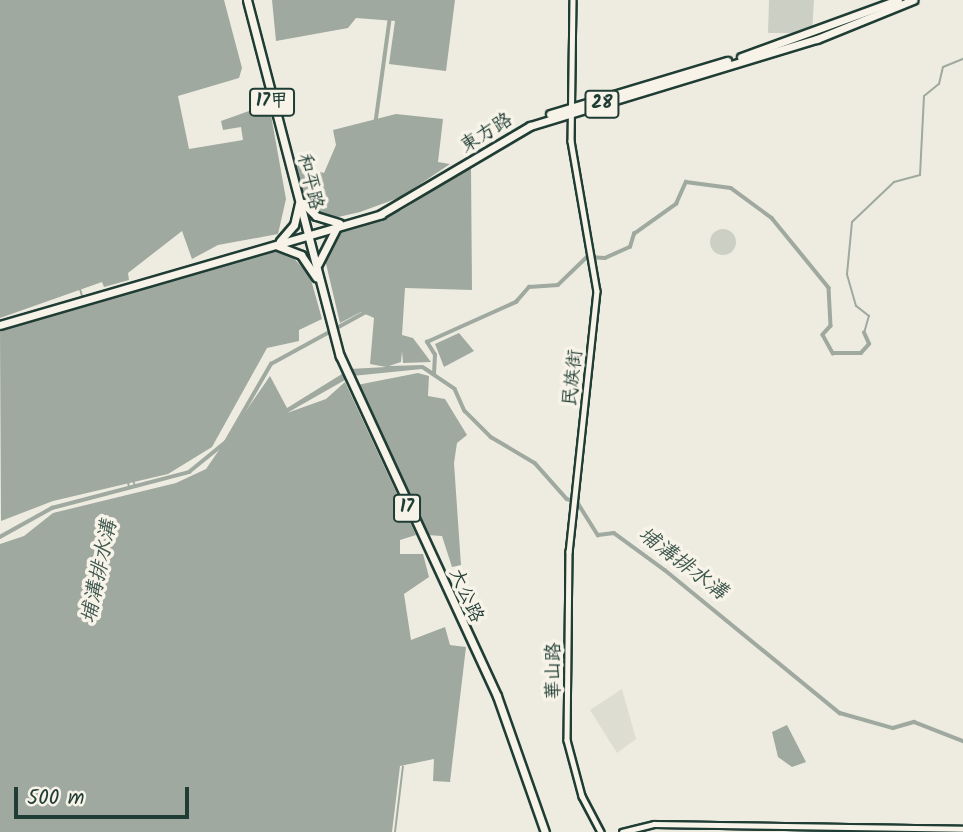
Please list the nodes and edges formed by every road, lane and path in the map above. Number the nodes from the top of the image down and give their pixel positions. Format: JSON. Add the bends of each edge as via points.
{"nodes":[{"id":1,"x":246,"y":0,"type":"edge"},
{"id":2,"x":573,"y":0,"type":"edge"},
{"id":3,"x":898,"y":0,"type":"edge"},
{"id":4,"x":913,"y":0,"type":"edge"},
{"id":5,"x":571,"y":111,"type":"junction"},
{"id":6,"x":300,"y":202,"type":"junction"},
{"id":7,"x":340,"y":224,"type":"junction"},
{"id":8,"x":307,"y":234,"type":"junction"},
{"id":9,"x":280,"y":241,"type":"junction"},
{"id":10,"x":271,"y":246,"type":"junction"},
{"id":11,"x":318,"y":279,"type":"junction"},
{"id":12,"x":82,"y":300,"type":"junction"},
{"id":13,"x":0,"y":324,"type":"edge"},
{"id":14,"x":347,"y":375,"type":"joint"},
{"id":15,"x":574,"y":500,"type":"joint"},
{"id":16,"x":963,"y":829,"type":"edge"},
{"id":17,"x":544,"y":832,"type":"edge"},
{"id":18,"x":601,"y":832,"type":"edge"},
{"id":19,"x":622,"y":832,"type":"edge"}],
"edges":[{"from":1,"to":6,"type":"main road","name":"和平路","number":"17甲"},
{"from":2,"to":5,"type":"street"},
{"from":3,"to":5,"type":"main road","name":"東方路","number":"28","via":[[803,38]]},
{"from":4,"to":5,"type":"main road","name":"東方路","number":"28","via":[[817,39]]},
{"from":5,"to":7,"type":"main road","name":"東方路","number":"28","via":[[516,133],[396,208]]},
{"from":5,"to":15,"type":"street","name":"民族街","via":[[597,291]]},
{"from":6,"to":7,"type":"main road","via":[[316,216]]},
{"from":6,"to":8,"type":"main road","name":"和平路","number":"17甲"},
{"from":6,"to":9,"type":"main road","via":[[294,225]]},
{"from":7,"to":8,"type":"main road","name":"東方路","number":"28"},
{"from":7,"to":11,"type":"main road","via":[[321,249]]},
{"from":8,"to":9,"type":"main road","name":"東方路"},
{"from":8,"to":10,"type":"main road","name":"東方路"},
{"from":8,"to":11,"type":"main road","name":"和平路","number":"17"},
{"from":9,"to":12,"type":"main road","name":"東方路"},
{"from":10,"to":11,"type":"main road","via":[[300,255]]},
{"from":10,"to":12,"type":"main road","name":"東方路"},
{"from":11,"to":14,"type":"main road","name":"和平路","number":"17"},
{"from":12,"to":13,"type":"main road"},
{"from":14,"to":17,"type":"main road","name":"大公路","number":"17","via":[[468,637]]},
{"from":15,"to":18,"type":"street","name":"華山路","via":[[567,740],[582,796]]},
{"from":16,"to":19,"type":"street","via":[[654,824]]}]}
